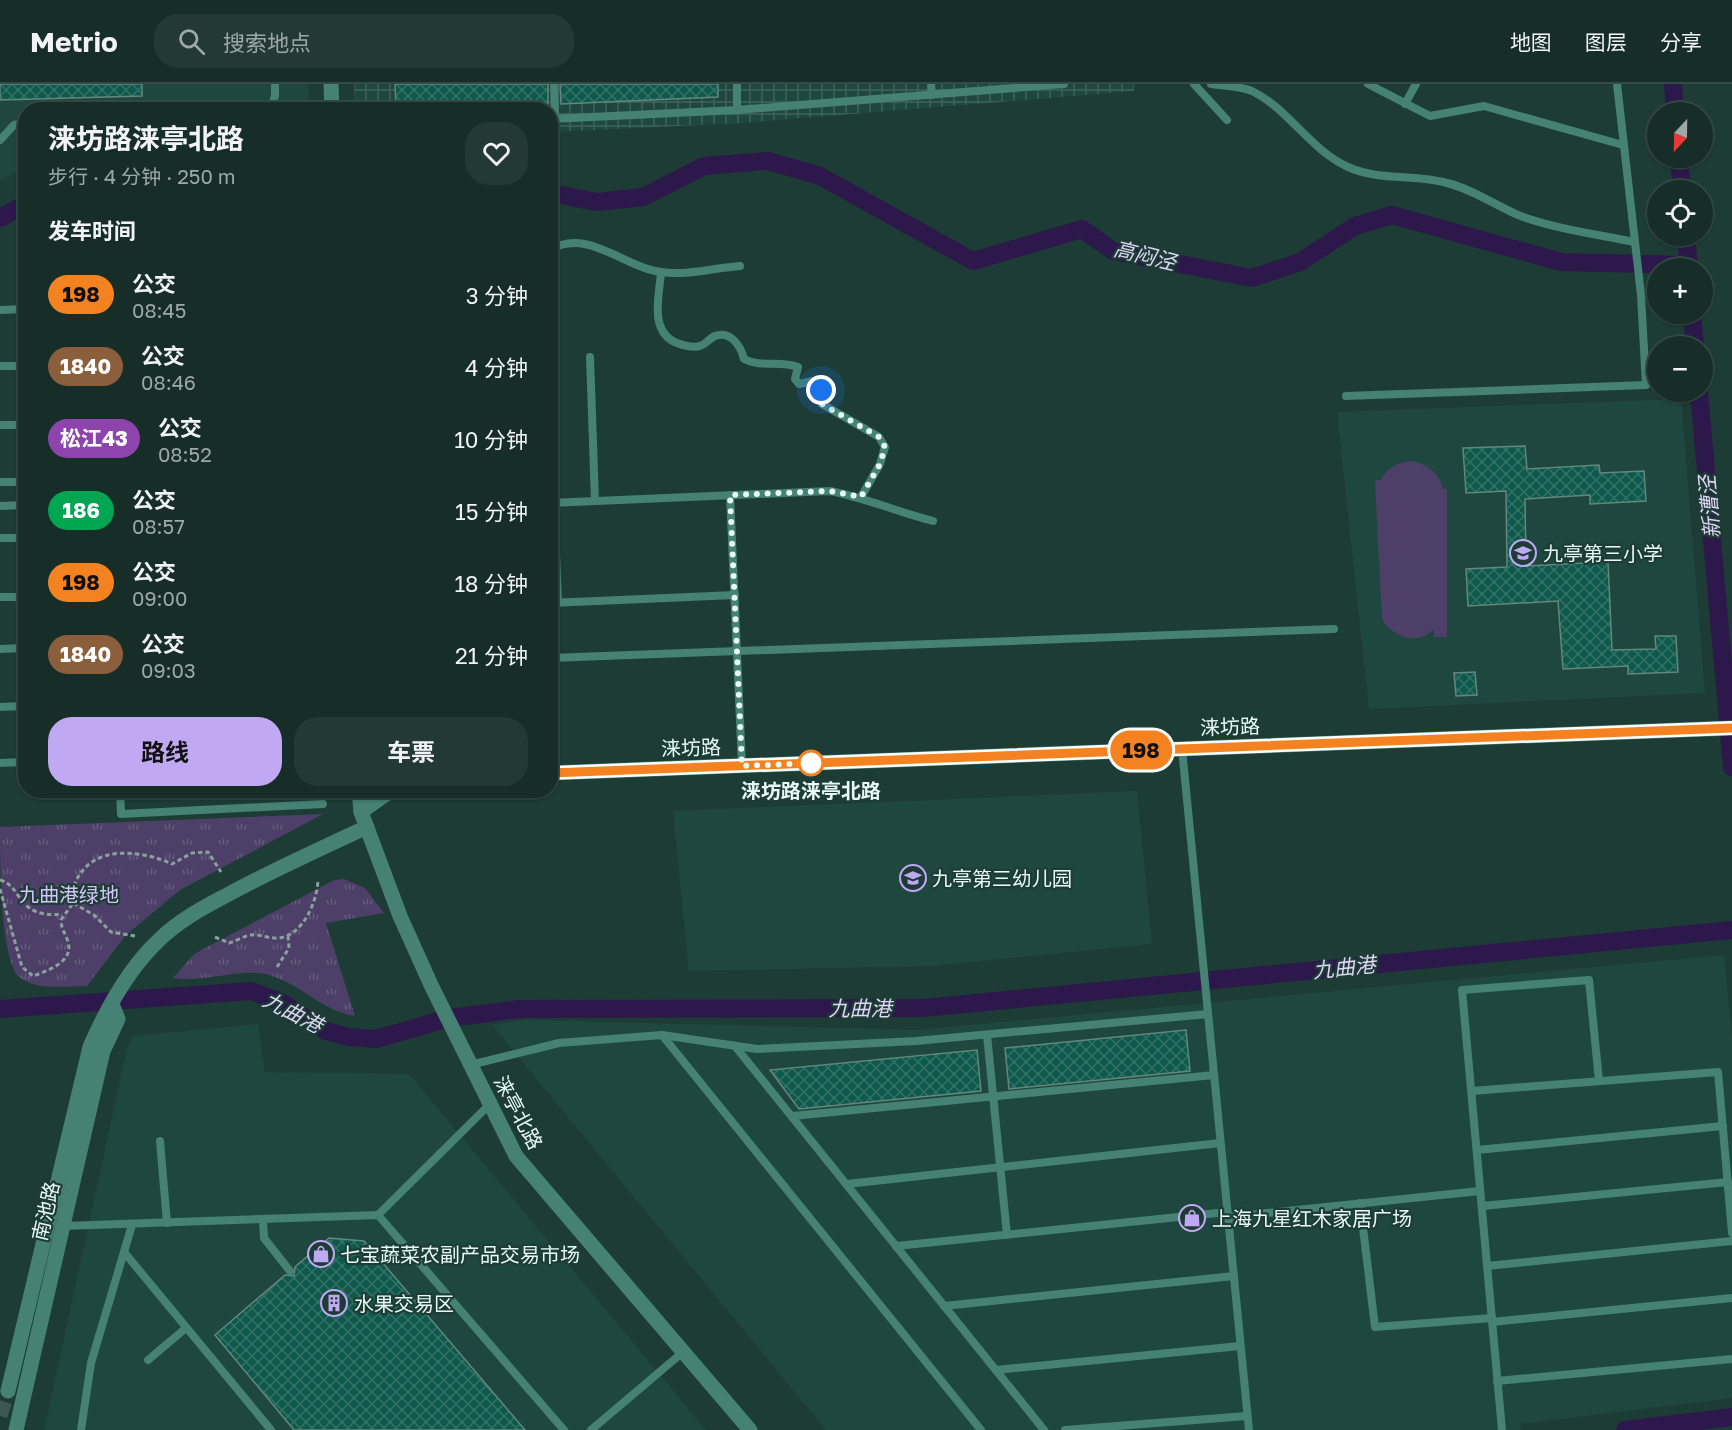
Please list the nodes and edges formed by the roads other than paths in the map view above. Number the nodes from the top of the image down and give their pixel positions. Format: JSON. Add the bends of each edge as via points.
{"nodes":[{"id":1,"x":275,"y":84,"type":"edge"},
{"id":2,"x":331,"y":84,"type":"edge"},
{"id":3,"x":554,"y":84,"type":"edge"},
{"id":4,"x":737,"y":84,"type":"edge"},
{"id":5,"x":931,"y":84,"type":"edge"},
{"id":6,"x":1064,"y":84,"type":"edge"},
{"id":7,"x":1194,"y":84,"type":"edge"},
{"id":8,"x":1211,"y":84,"type":"edge"},
{"id":9,"x":1368,"y":84,"type":"edge"},
{"id":10,"x":1416,"y":84,"type":"edge"},
{"id":11,"x":1617,"y":84,"type":"edge"},
{"id":12,"x":932,"y":94,"type":"junction"},
{"id":13,"x":273,"y":102,"type":"edge"},
{"id":14,"x":332,"y":102,"type":"edge"},
{"id":15,"x":553,"y":102,"type":"edge"},
{"id":16,"x":1405,"y":104,"type":"junction"},
{"id":17,"x":737,"y":110,"type":"junction"},
{"id":18,"x":558,"y":119,"type":"edge"},
{"id":19,"x":1227,"y":120,"type":"dead end"},
{"id":20,"x":18,"y":124,"type":"edge"},
{"id":21,"x":0,"y":140,"type":"edge"},
{"id":22,"x":1623,"y":145,"type":"junction"},
{"id":23,"x":1634,"y":242,"type":"junction"},
{"id":24,"x":558,"y":248,"type":"edge"},
{"id":25,"x":740,"y":266,"type":"dead end"},
{"id":26,"x":661,"y":273,"type":"junction"},
{"id":27,"x":18,"y":309,"type":"edge"},
{"id":28,"x":0,"y":310,"type":"edge"},
{"id":29,"x":590,"y":357,"type":"dead end"},
{"id":30,"x":0,"y":366,"type":"edge"},
{"id":31,"x":18,"y":366,"type":"edge"},
{"id":32,"x":1346,"y":396,"type":"dead end"},
{"id":33,"x":0,"y":425,"type":"edge"},
{"id":34,"x":18,"y":425,"type":"edge"},
{"id":35,"x":0,"y":482,"type":"edge"},
{"id":36,"x":18,"y":482,"type":"edge"},
{"id":37,"x":730,"y":495,"type":"junction"},
{"id":38,"x":861,"y":497,"type":"junction"},
{"id":39,"x":595,"y":501,"type":"junction"},
{"id":40,"x":558,"y":503,"type":"edge"},
{"id":41,"x":0,"y":506,"type":"edge"},
{"id":42,"x":18,"y":506,"type":"edge"},
{"id":43,"x":933,"y":521,"type":"dead end"},
{"id":44,"x":18,"y":537,"type":"edge"},
{"id":45,"x":0,"y":538,"type":"edge"},
{"id":46,"x":735,"y":595,"type":"junction"},
{"id":47,"x":0,"y":597,"type":"edge"},
{"id":48,"x":18,"y":597,"type":"edge"},
{"id":49,"x":558,"y":603,"type":"edge"},
{"id":50,"x":1334,"y":629,"type":"dead end"},
{"id":51,"x":18,"y":648,"type":"edge"},
{"id":52,"x":0,"y":649,"type":"edge"},
{"id":53,"x":737,"y":651,"type":"junction"},
{"id":54,"x":558,"y":658,"type":"edge"},
{"id":55,"x":18,"y":706,"type":"edge"},
{"id":56,"x":0,"y":707,"type":"edge"},
{"id":57,"x":1732,"y":728,"type":"edge"},
{"id":58,"x":1182,"y":749,"type":"junction"},
{"id":59,"x":18,"y":762,"type":"edge"},
{"id":60,"x":0,"y":763,"type":"edge"},
{"id":61,"x":742,"y":766,"type":"junction"},
{"id":62,"x":558,"y":773,"type":"edge"},
{"id":63,"x":120,"y":798,"type":"edge"},
{"id":64,"x":360,"y":798,"type":"edge"},
{"id":65,"x":381,"y":798,"type":"edge"},
{"id":66,"x":324,"y":804,"type":"dead end"},
{"id":67,"x":361,"y":812,"type":"junction"},
{"id":68,"x":367,"y":828,"type":"junction"},
{"id":69,"x":112,"y":1004,"type":"junction"},
{"id":70,"x":1208,"y":1011,"type":"junction"},
{"id":71,"x":662,"y":1035,"type":"junction"},
{"id":72,"x":987,"y":1035,"type":"junction"},
{"id":73,"x":735,"y":1046,"type":"junction"},
{"id":74,"x":470,"y":1065,"type":"junction"},
{"id":75,"x":1214,"y":1075,"type":"junction"},
{"id":76,"x":1599,"y":1081,"type":"junction"},
{"id":77,"x":1472,"y":1091,"type":"junction"},
{"id":78,"x":993,"y":1097,"type":"junction"},
{"id":79,"x":490,"y":1104,"type":"junction"},
{"id":80,"x":792,"y":1116,"type":"junction"},
{"id":81,"x":1724,"y":1126,"type":"junction"},
{"id":82,"x":160,"y":1141,"type":"dead end"},
{"id":83,"x":1220,"y":1143,"type":"junction"},
{"id":84,"x":1477,"y":1150,"type":"junction"},
{"id":85,"x":1000,"y":1167,"type":"junction"},
{"id":86,"x":1728,"y":1182,"type":"junction"},
{"id":87,"x":846,"y":1184,"type":"junction"},
{"id":88,"x":1480,"y":1191,"type":"junction"},
{"id":89,"x":1360,"y":1203,"type":"junction"},
{"id":90,"x":1482,"y":1206,"type":"junction"},
{"id":91,"x":1228,"y":1214,"type":"junction"},
{"id":92,"x":378,"y":1215,"type":"junction"},
{"id":93,"x":263,"y":1220,"type":"junction"},
{"id":94,"x":167,"y":1223,"type":"junction"},
{"id":95,"x":132,"y":1225,"type":"junction"},
{"id":96,"x":63,"y":1227,"type":"junction"},
{"id":97,"x":1732,"y":1233,"type":"edge"},
{"id":98,"x":1007,"y":1234,"type":"junction"},
{"id":99,"x":1732,"y":1241,"type":"edge"},
{"id":100,"x":896,"y":1246,"type":"junction"},
{"id":101,"x":124,"y":1252,"type":"junction"},
{"id":102,"x":1487,"y":1266,"type":"junction"},
{"id":103,"x":290,"y":1271,"type":"dead end"},
{"id":104,"x":1234,"y":1276,"type":"junction"},
{"id":105,"x":1732,"y":1298,"type":"edge"},
{"id":106,"x":945,"y":1306,"type":"junction"},
{"id":107,"x":1492,"y":1320,"type":"junction"},
{"id":108,"x":186,"y":1328,"type":"junction"},
{"id":109,"x":1240,"y":1346,"type":"junction"},
{"id":110,"x":683,"y":1352,"type":"junction"},
{"id":111,"x":1732,"y":1359,"type":"edge"},
{"id":112,"x":148,"y":1360,"type":"dead end"},
{"id":113,"x":996,"y":1370,"type":"junction"},
{"id":114,"x":1497,"y":1381,"type":"junction"},
{"id":115,"x":8,"y":1390,"type":"tunnel mouth"},
{"id":116,"x":1247,"y":1416,"type":"junction"},
{"id":117,"x":16,"y":1430,"type":"edge"},
{"id":118,"x":81,"y":1430,"type":"edge"},
{"id":119,"x":271,"y":1430,"type":"edge"},
{"id":120,"x":564,"y":1430,"type":"edge"},
{"id":121,"x":591,"y":1430,"type":"edge"},
{"id":122,"x":750,"y":1430,"type":"edge"},
{"id":123,"x":981,"y":1430,"type":"edge"},
{"id":124,"x":1044,"y":1430,"type":"edge"},
{"id":125,"x":1065,"y":1430,"type":"edge"},
{"id":126,"x":1249,"y":1430,"type":"edge"},
{"id":127,"x":1502,"y":1430,"type":"edge"}],
"edges":[{"from":1,"to":13,"type":"lane"},
{"from":2,"to":14,"type":"street"},
{"from":3,"to":15,"type":"lane"},
{"from":4,"to":17,"type":"lane"},
{"from":5,"to":12,"type":"lane"},
{"from":6,"to":12,"type":"lane"},
{"from":7,"to":19,"type":"lane"},
{"from":8,"to":23,"type":"lane","via":[[1250,91],[1282,112],[1319,150],[1350,168],[1381,176],[1415,176],[1449,183],[1547,224]]},
{"from":9,"to":16,"type":"lane"},
{"from":10,"to":16,"type":"lane"},
{"from":11,"to":22,"type":"lane"},
{"from":12,"to":17,"type":"lane"},
{"from":16,"to":22,"type":"lane","via":[[1430,116],[1484,106]]},
{"from":17,"to":18,"type":"lane"},
{"from":20,"to":21,"type":"lane"},
{"from":22,"to":23,"type":"lane"},
{"from":23,"to":32,"type":"lane","via":[[1646,385]]},
{"from":24,"to":26,"type":"lane","via":[[577,243]]},
{"from":25,"to":26,"type":"lane"},
{"from":26,"to":38,"type":"lane","via":[[657,315],[662,331],[672,341],[698,347],[717,335],[726,336],[741,347],[744,359],[753,364],[798,367],[795,379],[799,384],[819,383],[822,404],[879,437],[885,447],[880,464]]},
{"from":27,"to":28,"type":"lane"},
{"from":29,"to":39,"type":"lane"},
{"from":30,"to":31,"type":"lane"},
{"from":33,"to":34,"type":"lane"},
{"from":35,"to":36,"type":"lane"},
{"from":37,"to":38,"type":"lane","via":[[830,491]]},
{"from":37,"to":39,"type":"lane"},
{"from":37,"to":46,"type":"lane"},
{"from":38,"to":43,"type":"lane"},
{"from":39,"to":40,"type":"lane"},
{"from":41,"to":42,"type":"lane"},
{"from":44,"to":45,"type":"lane"},
{"from":46,"to":49,"type":"lane"},
{"from":46,"to":53,"type":"lane"},
{"from":47,"to":48,"type":"lane"},
{"from":50,"to":53,"type":"lane"},
{"from":51,"to":52,"type":"lane"},
{"from":53,"to":54,"type":"lane"},
{"from":53,"to":61,"type":"lane"},
{"from":55,"to":56,"type":"lane"},
{"from":57,"to":58,"type":"street","name":"涞坊路"},
{"from":58,"to":61,"type":"street","name":"涞坊路"},
{"from":58,"to":70,"type":"lane"},
{"from":59,"to":60,"type":"lane"},
{"from":61,"to":62,"type":"street","name":"涞坊路"},
{"from":63,"to":66,"type":"lane","via":[[121,814]]},
{"from":64,"to":67,"type":"street","name":"涞亭北路"},
{"from":65,"to":67,"type":"street"},
{"from":67,"to":68,"type":"street","name":"涞亭北路"},
{"from":68,"to":69,"type":"street","name":"南池路","via":[[255,880],[187,917],[158,940]]},
{"from":68,"to":74,"type":"street","name":"涞亭北路","via":[[430,986]]},
{"from":69,"to":96,"type":"street","name":"南池路","via":[[118,1019],[103,1051]]},
{"from":69,"to":115,"type":"street","name":"南池路","via":[[90,1047]]},
{"from":70,"to":72,"type":"lane"},
{"from":70,"to":75,"type":"lane"},
{"from":71,"to":73,"type":"lane"},
{"from":71,"to":74,"type":"lane","via":[[559,1043]]},
{"from":71,"to":123,"type":"lane"},
{"from":72,"to":73,"type":"lane","via":[[768,1048]]},
{"from":72,"to":78,"type":"lane"},
{"from":73,"to":80,"type":"lane"},
{"from":74,"to":79,"type":"street","name":"涞亭北路"},
{"from":75,"to":78,"type":"lane"},
{"from":75,"to":83,"type":"lane"},
{"from":76,"to":77,"type":"lane"},
{"from":76,"to":77,"type":"lane","via":[[1589,980],[1462,990]]},
{"from":76,"to":81,"type":"lane","via":[[1718,1072]]},
{"from":77,"to":84,"type":"lane"},
{"from":78,"to":80,"type":"lane"},
{"from":78,"to":85,"type":"lane"},
{"from":79,"to":92,"type":"lane"},
{"from":79,"to":110,"type":"street","name":"涞亭北路","via":[[516,1156]]},
{"from":80,"to":87,"type":"lane"},
{"from":81,"to":84,"type":"lane"},
{"from":81,"to":86,"type":"lane"},
{"from":82,"to":94,"type":"lane"},
{"from":83,"to":85,"type":"lane"},
{"from":83,"to":91,"type":"lane"},
{"from":84,"to":88,"type":"lane"},
{"from":85,"to":87,"type":"lane"},
{"from":85,"to":98,"type":"lane"},
{"from":86,"to":90,"type":"lane"},
{"from":86,"to":97,"type":"lane"},
{"from":87,"to":100,"type":"lane"},
{"from":88,"to":89,"type":"lane"},
{"from":88,"to":90,"type":"lane"},
{"from":89,"to":91,"type":"lane"},
{"from":89,"to":107,"type":"lane","via":[[1375,1326]]},
{"from":90,"to":102,"type":"lane"},
{"from":91,"to":98,"type":"lane"},
{"from":91,"to":104,"type":"lane"},
{"from":92,"to":93,"type":"lane"},
{"from":92,"to":120,"type":"lane"},
{"from":93,"to":94,"type":"lane"},
{"from":93,"to":103,"type":"lane","via":[[264,1238]]},
{"from":94,"to":95,"type":"lane"},
{"from":95,"to":96,"type":"lane"},
{"from":95,"to":101,"type":"lane"},
{"from":96,"to":117,"type":"street","name":"南池路"},
{"from":98,"to":100,"type":"lane"},
{"from":99,"to":102,"type":"lane"},
{"from":100,"to":106,"type":"lane"},
{"from":101,"to":108,"type":"lane"},
{"from":101,"to":118,"type":"lane","via":[[92,1363]]},
{"from":102,"to":107,"type":"lane"},
{"from":104,"to":106,"type":"lane"},
{"from":104,"to":109,"type":"lane"},
{"from":105,"to":107,"type":"lane"},
{"from":106,"to":113,"type":"lane"},
{"from":107,"to":114,"type":"lane"},
{"from":108,"to":112,"type":"lane"},
{"from":108,"to":119,"type":"lane"},
{"from":109,"to":113,"type":"lane"},
{"from":109,"to":116,"type":"lane"},
{"from":110,"to":121,"type":"lane"},
{"from":110,"to":122,"type":"street","name":"涞亭北路"},
{"from":111,"to":114,"type":"lane"},
{"from":113,"to":124,"type":"lane"},
{"from":114,"to":127,"type":"lane"},
{"from":116,"to":125,"type":"lane"},
{"from":116,"to":126,"type":"lane"}]}
